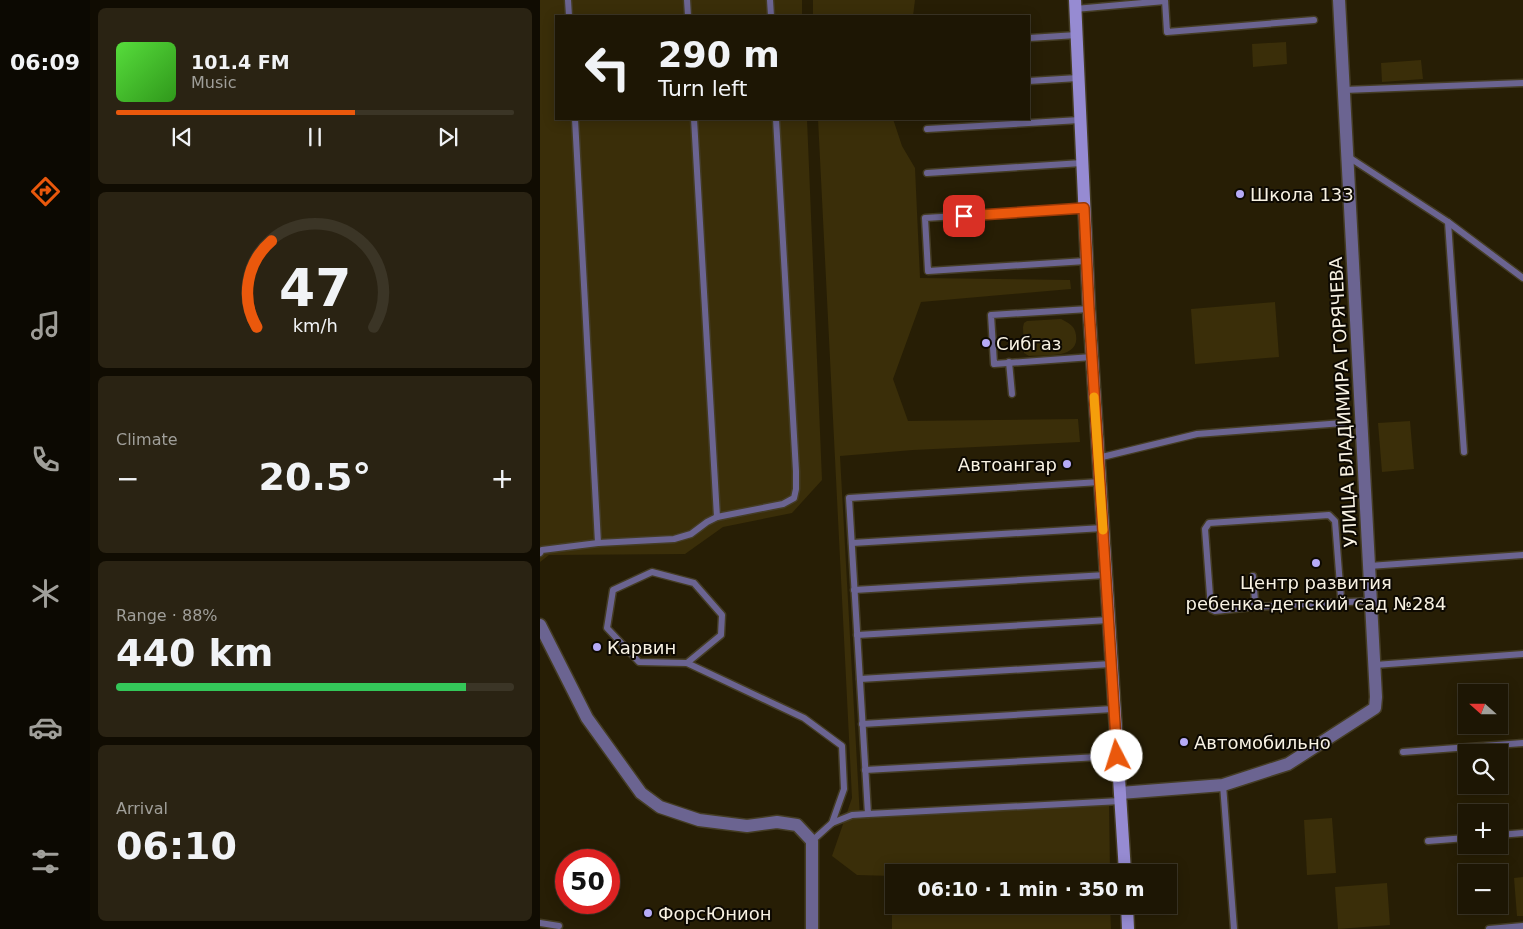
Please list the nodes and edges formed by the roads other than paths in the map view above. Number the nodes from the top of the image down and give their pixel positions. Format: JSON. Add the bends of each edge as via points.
{"nodes":[{"id":1,"x":568,"y":0,"type":"edge"},
{"id":2,"x":687,"y":0,"type":"edge"},
{"id":3,"x":770,"y":0,"type":"edge"},
{"id":4,"x":1339,"y":0,"type":"edge"},
{"id":5,"x":1165,"y":1,"type":"edge"},
{"id":6,"x":1075,"y":4,"type":"edge"},
{"id":7,"x":569,"y":15,"type":"edge"},
{"id":8,"x":688,"y":15,"type":"edge"},
{"id":9,"x":771,"y":15,"type":"edge"},
{"id":10,"x":1314,"y":20,"type":"dead end"},
{"id":11,"x":1077,"y":35,"type":"junction"},
{"id":12,"x":1030,"y":38,"type":"edge"},
{"id":13,"x":1078,"y":78,"type":"junction"},
{"id":14,"x":1030,"y":81,"type":"edge"},
{"id":15,"x":1523,"y":83,"type":"edge"},
{"id":16,"x":1344,"y":90,"type":"junction"},
{"id":17,"x":575,"y":120,"type":"edge"},
{"id":18,"x":694,"y":120,"type":"edge"},
{"id":19,"x":776,"y":120,"type":"edge"},
{"id":20,"x":1080,"y":120,"type":"junction"},
{"id":21,"x":926,"y":129,"type":"dead end"},
{"id":22,"x":1347,"y":156,"type":"junction"},
{"id":23,"x":1082,"y":163,"type":"junction"},
{"id":24,"x":927,"y":173,"type":"dead end"},
{"id":25,"x":1084,"y":208,"type":"junction"},
{"id":26,"x":1448,"y":222,"type":"junction"},
{"id":27,"x":1086,"y":261,"type":"junction"},
{"id":28,"x":1523,"y":278,"type":"edge"},
{"id":29,"x":1089,"y":309,"type":"junction"},
{"id":30,"x":1092,"y":357,"type":"junction"},
{"id":31,"x":1009,"y":362,"type":"junction"},
{"id":32,"x":1012,"y":394,"type":"dead end"},
{"id":33,"x":1343,"y":423,"type":"dead end"},
{"id":34,"x":1464,"y":452,"type":"dead end"},
{"id":35,"x":1098,"y":458,"type":"junction"},
{"id":36,"x":1100,"y":482,"type":"junction"},
{"id":37,"x":717,"y":517,"type":"junction"},
{"id":38,"x":1103,"y":528,"type":"junction"},
{"id":39,"x":598,"y":543,"type":"junction"},
{"id":40,"x":852,"y":543,"type":"junction"},
{"id":41,"x":540,"y":553,"type":"edge"},
{"id":42,"x":1523,"y":554,"type":"edge"},
{"id":43,"x":1370,"y":566,"type":"junction"},
{"id":44,"x":1106,"y":574,"type":"junction"},
{"id":45,"x":1253,"y":576,"type":"dead end"},
{"id":46,"x":854,"y":590,"type":"junction"},
{"id":47,"x":1371,"y":601,"type":"junction"},
{"id":48,"x":1347,"y":602,"type":"junction"},
{"id":49,"x":1253,"y":607,"type":"junction"},
{"id":50,"x":1109,"y":620,"type":"junction"},
{"id":51,"x":540,"y":625,"type":"edge"},
{"id":52,"x":857,"y":635,"type":"junction"},
{"id":53,"x":1523,"y":654,"type":"edge"},
{"id":54,"x":687,"y":663,"type":"junction"},
{"id":55,"x":1111,"y":664,"type":"junction"},
{"id":56,"x":1375,"y":665,"type":"junction"},
{"id":57,"x":860,"y":679,"type":"junction"},
{"id":58,"x":1113,"y":710,"type":"junction"},
{"id":59,"x":862,"y":724,"type":"junction"},
{"id":60,"x":1523,"y":743,"type":"edge"},
{"id":61,"x":1403,"y":752,"type":"dead end"},
{"id":62,"x":1117,"y":756,"type":"junction"},
{"id":63,"x":865,"y":770,"type":"junction"},
{"id":64,"x":1223,"y":785,"type":"junction"},
{"id":65,"x":1120,"y":797,"type":"junction"},
{"id":66,"x":868,"y":814,"type":"junction"},
{"id":67,"x":832,"y":823,"type":"junction"},
{"id":68,"x":1523,"y":833,"type":"edge"},
{"id":69,"x":1508,"y":834,"type":"edge"},
{"id":70,"x":1458,"y":838,"type":"edge"},
{"id":71,"x":1428,"y":840,"type":"dead end"},
{"id":72,"x":812,"y":841,"type":"junction"},
{"id":73,"x":1124,"y":864,"type":"edge"},
{"id":74,"x":1127,"y":914,"type":"edge"},
{"id":75,"x":540,"y":923,"type":"edge"},
{"id":76,"x":559,"y":926,"type":"dead end"},
{"id":77,"x":1523,"y":926,"type":"edge"},
{"id":78,"x":812,"y":929,"type":"edge"},
{"id":79,"x":1128,"y":929,"type":"edge"},
{"id":80,"x":1234,"y":929,"type":"edge"},
{"id":81,"x":1489,"y":929,"type":"edge"}],
"edges":[{"from":1,"to":7,"type":"lane"},
{"from":2,"to":8,"type":"lane"},
{"from":3,"to":9,"type":"lane"},
{"from":4,"to":16,"type":"street","name":"УЛИЦА ВЛАДИМИРА ГОРЯЧЕВА"},
{"from":5,"to":6,"type":"lane"},
{"from":5,"to":10,"type":"lane","via":[[1168,32]]},
{"from":6,"to":11,"type":"main road"},
{"from":11,"to":12,"type":"lane"},
{"from":11,"to":13,"type":"main road"},
{"from":13,"to":14,"type":"lane"},
{"from":13,"to":20,"type":"main road"},
{"from":15,"to":16,"type":"lane"},
{"from":16,"to":22,"type":"street","name":"УЛИЦА ВЛАДИМИРА ГОРЯЧЕВА"},
{"from":17,"to":39,"type":"lane"},
{"from":18,"to":37,"type":"lane"},
{"from":19,"to":37,"type":"lane","via":[[796,489],[794,498],[783,504]]},
{"from":20,"to":21,"type":"lane"},
{"from":20,"to":23,"type":"main road"},
{"from":22,"to":26,"type":"lane"},
{"from":22,"to":43,"type":"street","name":"УЛИЦА ВЛАДИМИРА ГОРЯЧЕВА"},
{"from":23,"to":24,"type":"lane"},
{"from":23,"to":25,"type":"main road"},
{"from":25,"to":27,"type":"main road"},
{"from":25,"to":27,"type":"lane","via":[[925,218],[928,271]]},
{"from":26,"to":28,"type":"lane"},
{"from":26,"to":34,"type":"lane"},
{"from":27,"to":29,"type":"main road"},
{"from":29,"to":30,"type":"main road"},
{"from":29,"to":31,"type":"lane","via":[[991,315],[994,364]]},
{"from":30,"to":31,"type":"lane"},
{"from":30,"to":35,"type":"main road"},
{"from":31,"to":32,"type":"lane"},
{"from":33,"to":35,"type":"lane","via":[[1197,434]]},
{"from":35,"to":36,"type":"main road"},
{"from":36,"to":38,"type":"main road"},
{"from":36,"to":40,"type":"lane","via":[[849,498]]},
{"from":37,"to":39,"type":"lane","via":[[691,534],[674,539]]},
{"from":38,"to":40,"type":"lane"},
{"from":38,"to":44,"type":"main road"},
{"from":39,"to":41,"type":"lane","via":[[542,550]]},
{"from":40,"to":46,"type":"lane"},
{"from":42,"to":43,"type":"lane"},
{"from":43,"to":47,"type":"street","name":"УЛИЦА ВЛАДИМИРА ГОРЯЧЕВА"},
{"from":44,"to":46,"type":"lane"},
{"from":44,"to":50,"type":"main road"},
{"from":45,"to":49,"type":"lane"},
{"from":46,"to":52,"type":"lane"},
{"from":47,"to":48,"type":"lane"},
{"from":47,"to":56,"type":"street","name":"УЛИЦА ВЛАДИМИРА ГОРЯЧЕВА"},
{"from":48,"to":49,"type":"lane"},
{"from":48,"to":49,"type":"lane","via":[[1340,598],[1335,521],[1329,515],[1209,524],[1205,528],[1211,609],[1216,612]]},
{"from":50,"to":52,"type":"lane"},
{"from":50,"to":55,"type":"main road"},
{"from":51,"to":72,"type":"street","via":[[587,718],[641,794],[660,807],[699,820],[746,826],[777,822],[797,824]]},
{"from":52,"to":57,"type":"lane"},
{"from":53,"to":56,"type":"lane"},
{"from":54,"to":54,"type":"lane","via":[[639,662],[607,628],[613,590],[652,572],[694,583],[722,615],[721,635]]},
{"from":54,"to":67,"type":"lane","via":[[804,718],[842,746],[844,789]]},
{"from":55,"to":57,"type":"lane"},
{"from":55,"to":58,"type":"main road"},
{"from":56,"to":64,"type":"street","name":"УЛИЦА ВЛАДИМИРА ГОРЯЧЕВА","via":[[1375,708],[1288,764]]},
{"from":57,"to":59,"type":"lane"},
{"from":58,"to":59,"type":"lane"},
{"from":58,"to":62,"type":"main road"},
{"from":59,"to":63,"type":"lane"},
{"from":60,"to":61,"type":"lane"},
{"from":62,"to":63,"type":"lane"},
{"from":62,"to":65,"type":"main road"},
{"from":63,"to":66,"type":"lane"},
{"from":64,"to":65,"type":"street","name":"УЛИЦА ВЛАДИМИРА ГОРЯЧЕВА"},
{"from":64,"to":80,"type":"lane"},
{"from":65,"to":66,"type":"lane"},
{"from":65,"to":73,"type":"main road"},
{"from":66,"to":67,"type":"lane","via":[[852,815]]},
{"from":67,"to":72,"type":"lane"},
{"from":68,"to":69,"type":"lane"},
{"from":70,"to":71,"type":"lane"},
{"from":72,"to":78,"type":"street"},
{"from":74,"to":79,"type":"main road"},
{"from":75,"to":76,"type":"lane"},
{"from":77,"to":81,"type":"lane"}]}
